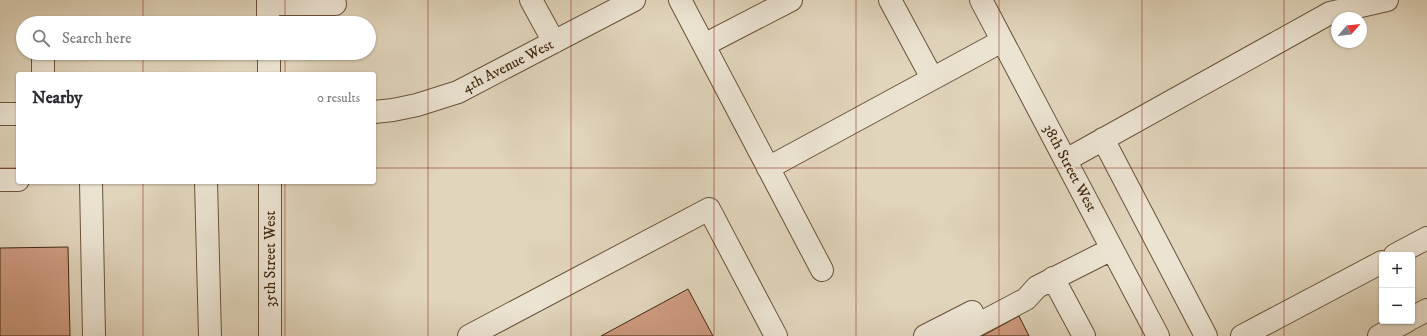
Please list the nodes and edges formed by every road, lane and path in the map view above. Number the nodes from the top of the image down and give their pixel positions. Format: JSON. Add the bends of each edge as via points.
{"nodes":[{"id":1,"x":532,"y":0,"type":"edge"},
{"id":2,"x":634,"y":0,"type":"edge"},
{"id":3,"x":680,"y":0,"type":"edge"},
{"id":4,"x":791,"y":0,"type":"edge"},
{"id":5,"x":890,"y":0,"type":"edge"},
{"id":6,"x":980,"y":0,"type":"edge"},
{"id":7,"x":1387,"y":0,"type":"edge"},
{"id":8,"x":336,"y":4,"type":"dead end"},
{"id":9,"x":268,"y":9,"type":"edge"},
{"id":10,"x":1002,"y":40,"type":"junction"},
{"id":11,"x":554,"y":42,"type":"junction"},
{"id":12,"x":704,"y":45,"type":"junction"},
{"id":13,"x":43,"y":60,"type":"edge"},
{"id":14,"x":269,"y":60,"type":"edge"},
{"id":15,"x":43,"y":72,"type":"edge"},
{"id":16,"x":269,"y":72,"type":"edge"},
{"id":17,"x":932,"y":78,"type":"junction"},
{"id":18,"x":376,"y":112,"type":"edge"},
{"id":19,"x":0,"y":114,"type":"edge"},
{"id":20,"x":16,"y":114,"type":"edge"},
{"id":21,"x":1103,"y":139,"type":"junction"},
{"id":22,"x":1066,"y":160,"type":"junction"},
{"id":23,"x":768,"y":168,"type":"junction"},
{"id":24,"x":0,"y":180,"type":"edge"},
{"id":25,"x":16,"y":180,"type":"edge"},
{"id":26,"x":91,"y":184,"type":"edge"},
{"id":27,"x":206,"y":184,"type":"edge"},
{"id":28,"x":270,"y":184,"type":"edge"},
{"id":29,"x":1427,"y":238,"type":"edge"},
{"id":30,"x":1112,"y":249,"type":"junction"},
{"id":31,"x":1400,"y":252,"type":"edge"},
{"id":32,"x":1379,"y":264,"type":"edge"},
{"id":33,"x":822,"y":270,"type":"dead end"},
{"id":34,"x":1045,"y":282,"type":"junction"},
{"id":35,"x":1427,"y":310,"type":"edge"},
{"id":36,"x":1415,"y":316,"type":"edge"},
{"id":37,"x":1401,"y":324,"type":"edge"},
{"id":38,"x":94,"y":336,"type":"edge"},
{"id":39,"x":210,"y":336,"type":"edge"},
{"id":40,"x":270,"y":336,"type":"edge"},
{"id":41,"x":469,"y":336,"type":"edge"},
{"id":42,"x":776,"y":336,"type":"edge"},
{"id":43,"x":925,"y":336,"type":"edge"},
{"id":44,"x":956,"y":336,"type":"edge"},
{"id":45,"x":1084,"y":336,"type":"edge"},
{"id":46,"x":1158,"y":336,"type":"edge"},
{"id":47,"x":1206,"y":336,"type":"edge"},
{"id":48,"x":1242,"y":336,"type":"edge"},
{"id":49,"x":1379,"y":336,"type":"edge"}],
"edges":[{"from":1,"to":11,"type":"street"},
{"from":2,"to":11,"type":"street","name":"4th Avenue West"},
{"from":3,"to":12,"type":"street"},
{"from":4,"to":12,"type":"street"},
{"from":5,"to":17,"type":"street"},
{"from":6,"to":10,"type":"street","name":"38th Street West"},
{"from":7,"to":21,"type":"street","via":[[1330,13]]},
{"from":8,"to":9,"type":"street"},
{"from":10,"to":17,"type":"street"},
{"from":10,"to":22,"type":"street","name":"38th Street West"},
{"from":11,"to":18,"type":"street","name":"4th Avenue West","via":[[458,92],[417,105]]},
{"from":12,"to":23,"type":"street"},
{"from":13,"to":15,"type":"street"},
{"from":14,"to":16,"type":"street"},
{"from":17,"to":23,"type":"street"},
{"from":19,"to":20,"type":"street"},
{"from":21,"to":22,"type":"street"},
{"from":21,"to":47,"type":"street"},
{"from":22,"to":30,"type":"street","name":"38th Street West"},
{"from":23,"to":33,"type":"street"},
{"from":24,"to":25,"type":"street"},
{"from":26,"to":38,"type":"street"},
{"from":27,"to":39,"type":"street"},
{"from":28,"to":40,"type":"street","name":"35th Street West"},
{"from":29,"to":31,"type":"street"},
{"from":30,"to":34,"type":"street"},
{"from":30,"to":46,"type":"street","name":"38th Street West"},
{"from":32,"to":48,"type":"street"},
{"from":34,"to":43,"type":"street","via":[[1018,288]]},
{"from":34,"to":44,"type":"street","via":[[1026,299]]},
{"from":34,"to":45,"type":"street"},
{"from":35,"to":36,"type":"street"},
{"from":37,"to":49,"type":"street"},
{"from":41,"to":42,"type":"street","via":[[709,209]]}]}
